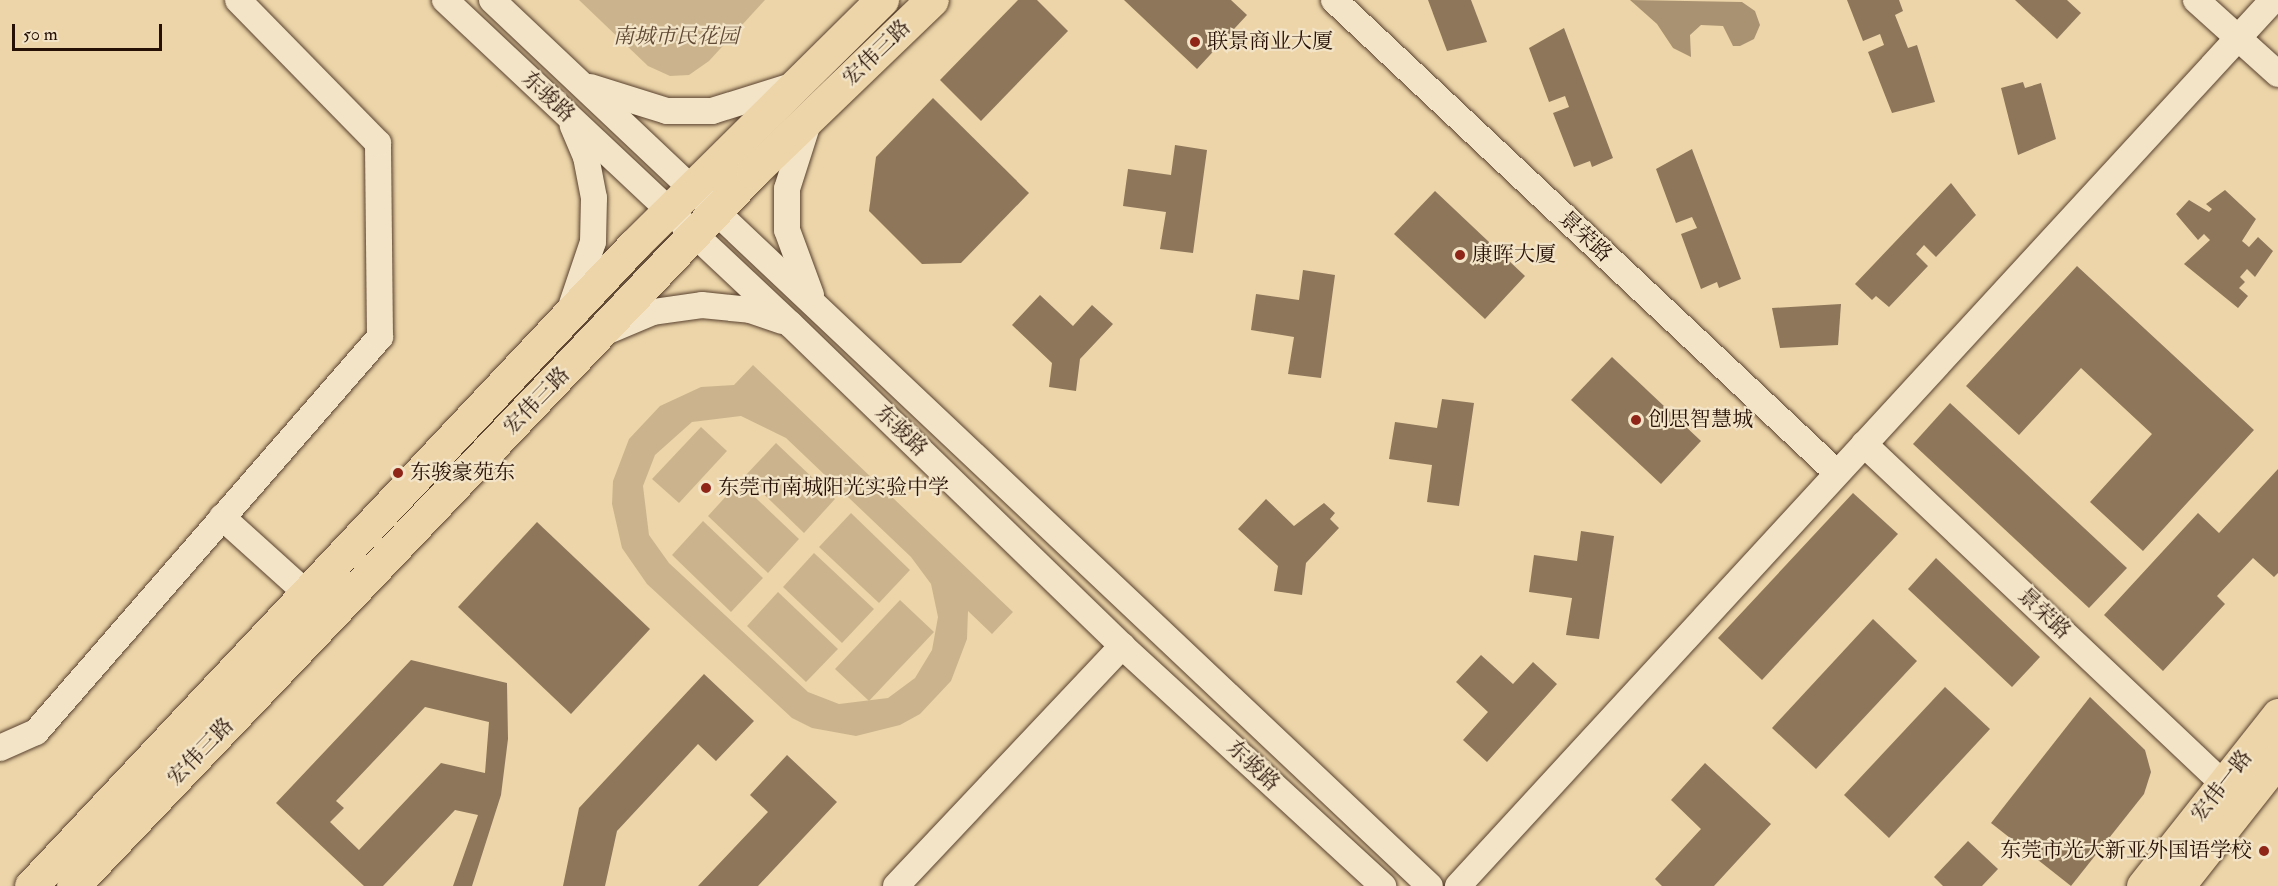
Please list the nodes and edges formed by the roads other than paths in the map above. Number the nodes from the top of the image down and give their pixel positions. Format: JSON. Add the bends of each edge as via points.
{"nodes":[{"id":1,"x":238,"y":0,"type":"edge"},
{"id":2,"x":445,"y":0,"type":"edge"},
{"id":3,"x":492,"y":0,"type":"edge"},
{"id":4,"x":882,"y":0,"type":"edge"},
{"id":5,"x":932,"y":0,"type":"edge"},
{"id":6,"x":1334,"y":0,"type":"edge"},
{"id":7,"x":2196,"y":0,"type":"edge"},
{"id":8,"x":2273,"y":0,"type":"edge"},
{"id":9,"x":2237,"y":37,"type":"junction"},
{"id":10,"x":2278,"y":74,"type":"edge"},
{"id":11,"x":581,"y":84,"type":"junction"},
{"id":12,"x":793,"y":86,"type":"junction"},
{"id":13,"x":568,"y":115,"type":"junction"},
{"id":14,"x":810,"y":118,"type":"junction"},
{"id":15,"x":680,"y":199,"type":"junction"},
{"id":16,"x":706,"y":223,"type":"junction"},
{"id":17,"x":815,"y":304,"type":"junction"},
{"id":18,"x":566,"y":318,"type":"junction"},
{"id":19,"x":790,"y":324,"type":"junction"},
{"id":20,"x":600,"y":334,"type":"junction"},
{"id":21,"x":1864,"y":444,"type":"junction"},
{"id":22,"x":1837,"y":473,"type":"junction"},
{"id":23,"x":222,"y":517,"type":"junction"},
{"id":24,"x":306,"y":593,"type":"junction"},
{"id":25,"x":1122,"y":646,"type":"junction"},
{"id":26,"x":2278,"y":715,"type":"edge"},
{"id":27,"x":0,"y":748,"type":"edge"},
{"id":28,"x":2278,"y":759,"type":"edge"},
{"id":29,"x":2224,"y":784,"type":"junction"},
{"id":30,"x":31,"y":886,"type":"edge"},
{"id":31,"x":73,"y":886,"type":"edge"},
{"id":32,"x":896,"y":886,"type":"edge"},
{"id":33,"x":1383,"y":886,"type":"edge"},
{"id":34,"x":1430,"y":886,"type":"edge"},
{"id":35,"x":1458,"y":886,"type":"edge"},
{"id":36,"x":2143,"y":886,"type":"edge"},
{"id":37,"x":2178,"y":886,"type":"edge"}],
"edges":[{"from":1,"to":23,"type":"street","via":[[378,143],[380,337]]},
{"from":2,"to":13,"type":"street","name":"东骏路"},
{"from":3,"to":11,"type":"street","name":"东骏路"},
{"from":4,"to":12,"type":"main road","name":"宏伟三路"},
{"from":5,"to":14,"type":"main road","name":"宏伟三路"},
{"from":6,"to":22,"type":"street","name":"景荣路"},
{"from":7,"to":9,"type":"street"},
{"from":8,"to":9,"type":"street"},
{"from":9,"to":10,"type":"street"},
{"from":9,"to":21,"type":"street"},
{"from":11,"to":12,"type":"street","via":[[667,111],[711,111]]},
{"from":11,"to":15,"type":"street","name":"东骏路"},
{"from":12,"to":15,"type":"main road","name":"宏伟三路"},
{"from":13,"to":15,"type":"street","name":"东骏路"},
{"from":13,"to":18,"type":"street","via":[[586,157],[594,198],[593,242]]},
{"from":14,"to":16,"type":"main road","name":"宏伟三路"},
{"from":14,"to":17,"type":"street","via":[[787,189],[787,230]]},
{"from":15,"to":16,"type":"street","name":"东骏路"},
{"from":15,"to":18,"type":"main road","name":"宏伟三路"},
{"from":16,"to":17,"type":"street","name":"东骏路"},
{"from":16,"to":19,"type":"street","name":"东骏路"},
{"from":16,"to":20,"type":"main road","name":"宏伟三路"},
{"from":17,"to":34,"type":"street","name":"东骏路"},
{"from":18,"to":24,"type":"main road","name":"宏伟三路"},
{"from":19,"to":20,"type":"street","via":[[750,310],[702,305],[653,312]]},
{"from":19,"to":25,"type":"street","name":"东骏路"},
{"from":20,"to":31,"type":"main road","name":"宏伟三路"},
{"from":21,"to":22,"type":"street"},
{"from":21,"to":29,"type":"street","name":"景荣路"},
{"from":22,"to":35,"type":"street"},
{"from":23,"to":24,"type":"street"},
{"from":23,"to":27,"type":"street","via":[[36,732]]},
{"from":24,"to":30,"type":"main road","name":"宏伟三路"},
{"from":25,"to":32,"type":"street"},
{"from":25,"to":33,"type":"street","name":"东骏路"},
{"from":26,"to":29,"type":"main road","name":"宏伟一路"},
{"from":28,"to":37,"type":"main road","name":"宏伟一路"},
{"from":29,"to":36,"type":"main road","name":"宏伟一路"}]}
